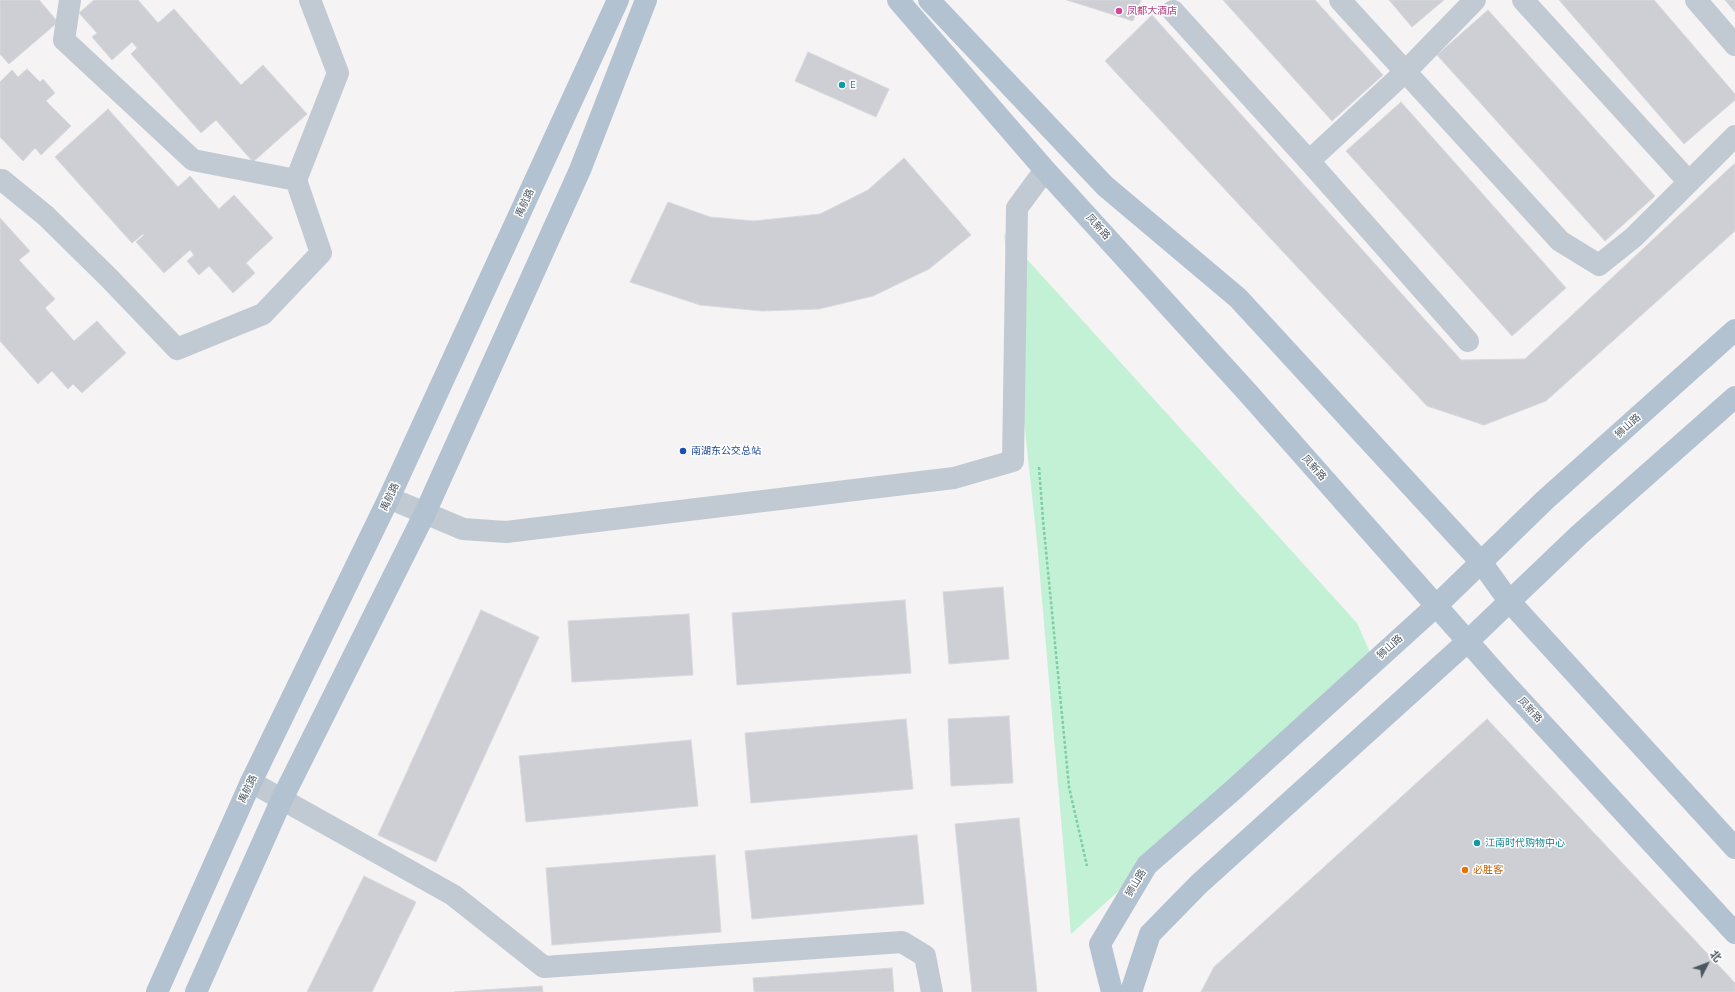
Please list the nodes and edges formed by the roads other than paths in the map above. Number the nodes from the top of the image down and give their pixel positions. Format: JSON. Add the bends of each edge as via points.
{"nodes":[{"id":1,"x":70,"y":0,"type":"edge"},
{"id":2,"x":310,"y":0,"type":"edge"},
{"id":3,"x":618,"y":0,"type":"edge"},
{"id":4,"x":646,"y":0,"type":"edge"},
{"id":5,"x":898,"y":0,"type":"edge"},
{"id":6,"x":929,"y":0,"type":"edge"},
{"id":7,"x":1340,"y":0,"type":"edge"},
{"id":8,"x":1476,"y":0,"type":"edge"},
{"id":9,"x":1523,"y":0,"type":"edge"},
{"id":10,"x":1696,"y":0,"type":"edge"},
{"id":11,"x":1173,"y":11,"type":"dead end"},
{"id":12,"x":1735,"y":45,"type":"edge"},
{"id":13,"x":1405,"y":72,"type":"junction"},
{"id":14,"x":1735,"y":136,"type":"edge"},
{"id":15,"x":1309,"y":161,"type":"junction"},
{"id":16,"x":1046,"y":170,"type":"junction"},
{"id":17,"x":0,"y":180,"type":"edge"},
{"id":18,"x":296,"y":180,"type":"junction"},
{"id":19,"x":1690,"y":182,"type":"junction"},
{"id":20,"x":1735,"y":330,"type":"edge"},
{"id":21,"x":1468,"y":342,"type":"dead end"},
{"id":22,"x":1735,"y":397,"type":"edge"},
{"id":23,"x":389,"y":498,"type":"junction"},
{"id":24,"x":426,"y":513,"type":"junction"},
{"id":25,"x":1481,"y":562,"type":"junction"},
{"id":26,"x":1509,"y":601,"type":"junction"},
{"id":27,"x":1436,"y":606,"type":"junction"},
{"id":28,"x":1468,"y":640,"type":"junction"},
{"id":29,"x":251,"y":782,"type":"junction"},
{"id":30,"x":282,"y":799,"type":"junction"},
{"id":31,"x":1735,"y":848,"type":"edge"},
{"id":32,"x":1735,"y":933,"type":"edge"},
{"id":33,"x":157,"y":992,"type":"edge"},
{"id":34,"x":196,"y":992,"type":"edge"},
{"id":35,"x":932,"y":992,"type":"edge"},
{"id":36,"x":1112,"y":992,"type":"edge"},
{"id":37,"x":1131,"y":992,"type":"edge"}],
"edges":[{"from":1,"to":18,"type":"street","via":[[64,40],[193,160]]},
{"from":2,"to":18,"type":"street","via":[[338,73]]},
{"from":3,"to":23,"type":"main road","name":"禹航路"},
{"from":4,"to":24,"type":"main road","via":[[580,170]]},
{"from":5,"to":16,"type":"main road","name":"凤新路"},
{"from":6,"to":25,"type":"main road","via":[[1105,186],[1238,298]]},
{"from":7,"to":13,"type":"street"},
{"from":8,"to":13,"type":"street"},
{"from":9,"to":19,"type":"street"},
{"from":10,"to":12,"type":"street"},
{"from":11,"to":15,"type":"street"},
{"from":13,"to":15,"type":"street"},
{"from":13,"to":19,"type":"street","via":[[1560,241],[1599,265],[1634,237]]},
{"from":14,"to":19,"type":"street"},
{"from":15,"to":21,"type":"street"},
{"from":16,"to":24,"type":"street","via":[[1017,208],[1013,461],[954,478],[506,532],[463,529]]},
{"from":16,"to":27,"type":"main road","name":"凤新路"},
{"from":17,"to":18,"type":"street","via":[[46,216],[177,348],[263,314],[321,253]]},
{"from":20,"to":25,"type":"main road","name":"狮山路","via":[[1545,500]]},
{"from":22,"to":26,"type":"main road","via":[[1580,534]]},
{"from":23,"to":24,"type":"street"},
{"from":23,"to":29,"type":"main road","name":"禹航路"},
{"from":24,"to":30,"type":"main road"},
{"from":25,"to":26,"type":"main road"},
{"from":25,"to":27,"type":"main road","name":"狮山路"},
{"from":26,"to":28,"type":"main road"},
{"from":26,"to":31,"type":"main road"},
{"from":27,"to":28,"type":"main road","name":"凤新路"},
{"from":27,"to":36,"type":"main road","name":"狮山路","via":[[1147,865],[1100,944]]},
{"from":28,"to":32,"type":"main road","name":"凤新路"},
{"from":28,"to":37,"type":"main road","via":[[1199,884],[1150,934]]},
{"from":29,"to":30,"type":"street"},
{"from":29,"to":33,"type":"main road","name":"禹航路"},
{"from":30,"to":34,"type":"main road"},
{"from":30,"to":35,"type":"street","via":[[453,895],[544,967],[902,942],[925,956]]}]}
